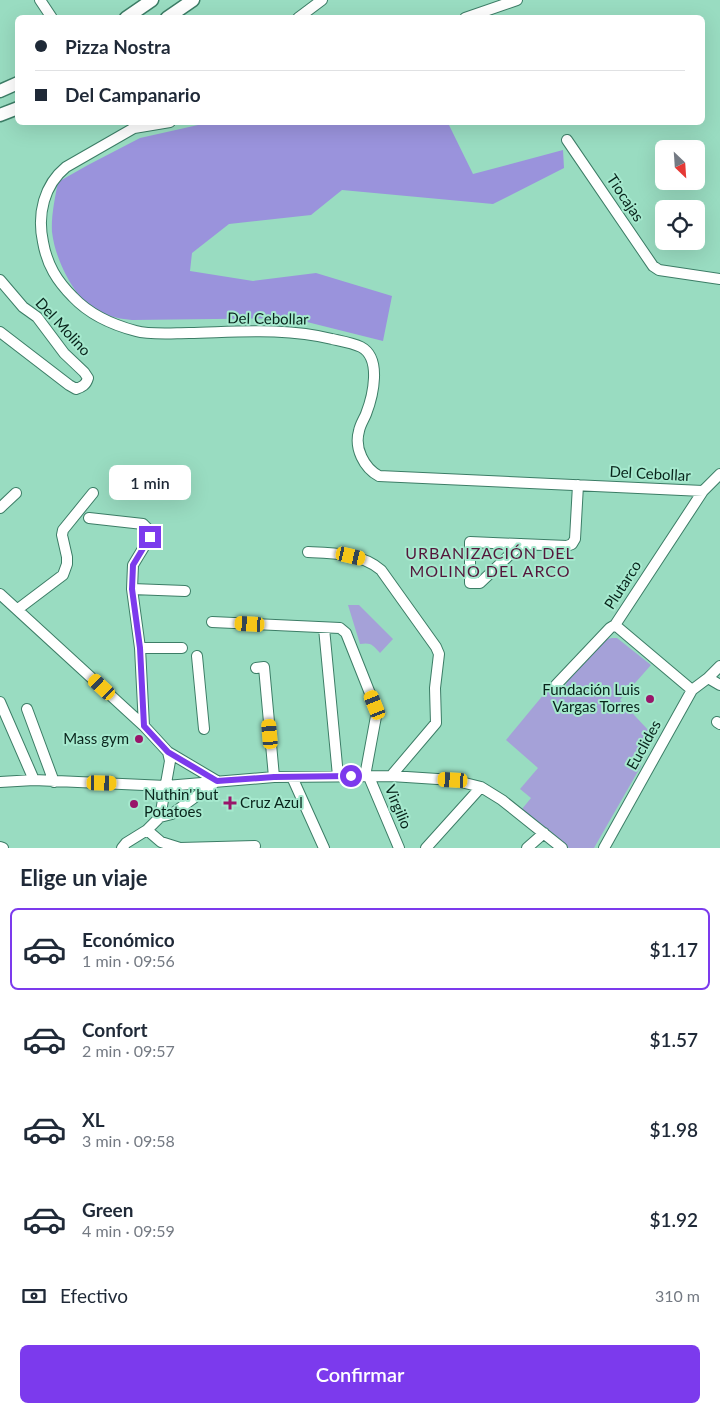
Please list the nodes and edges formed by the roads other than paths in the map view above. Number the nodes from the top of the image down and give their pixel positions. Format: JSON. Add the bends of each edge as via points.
{"nodes":[{"id":1,"x":40,"y":0,"type":"edge"},
{"id":2,"x":152,"y":0,"type":"edge"},
{"id":3,"x":193,"y":0,"type":"edge"},
{"id":4,"x":322,"y":0,"type":"edge"},
{"id":5,"x":517,"y":0,"type":"edge"},
{"id":6,"x":50,"y":15,"type":"edge"},
{"id":7,"x":130,"y":15,"type":"edge"},
{"id":8,"x":172,"y":15,"type":"edge"},
{"id":9,"x":302,"y":15,"type":"edge"},
{"id":10,"x":474,"y":15,"type":"edge"},
{"id":11,"x":15,"y":84,"type":"edge"},
{"id":12,"x":0,"y":91,"type":"edge"},
{"id":13,"x":15,"y":109,"type":"edge"},
{"id":14,"x":0,"y":115,"type":"edge"},
{"id":15,"x":137,"y":125,"type":"edge"},
{"id":16,"x":567,"y":140,"type":"dead end"},
{"id":17,"x":720,"y":279,"type":"edge"},
{"id":18,"x":0,"y":280,"type":"edge"},
{"id":19,"x":0,"y":332,"type":"edge"},
{"id":20,"x":720,"y":474,"type":"edge"},
{"id":21,"x":578,"y":485,"type":"junction"},
{"id":22,"x":703,"y":491,"type":"junction"},
{"id":23,"x":16,"y":493,"type":"dead end"},
{"id":24,"x":93,"y":493,"type":"dead end"},
{"id":25,"x":0,"y":508,"type":"edge"},
{"id":26,"x":89,"y":518,"type":"dead end"},
{"id":27,"x":521,"y":544,"type":"junction"},
{"id":28,"x":308,"y":552,"type":"dead end"},
{"id":29,"x":132,"y":589,"type":"junction"},
{"id":30,"x":185,"y":591,"type":"dead end"},
{"id":31,"x":0,"y":594,"type":"edge"},
{"id":32,"x":18,"y":609,"type":"junction"},
{"id":33,"x":212,"y":622,"type":"dead end"},
{"id":34,"x":615,"y":625,"type":"junction"},
{"id":35,"x":324,"y":628,"type":"junction"},
{"id":36,"x":140,"y":648,"type":"junction"},
{"id":37,"x":182,"y":648,"type":"dead end"},
{"id":38,"x":197,"y":656,"type":"dead end"},
{"id":39,"x":720,"y":666,"type":"edge"},
{"id":40,"x":256,"y":668,"type":"dead end"},
{"id":41,"x":708,"y":678,"type":"junction"},
{"id":42,"x":556,"y":685,"type":"dead end"},
{"id":43,"x":720,"y":685,"type":"edge"},
{"id":44,"x":692,"y":690,"type":"junction"},
{"id":45,"x":0,"y":702,"type":"edge"},
{"id":46,"x":27,"y":709,"type":"dead end"},
{"id":47,"x":144,"y":726,"type":"junction"},
{"id":48,"x":204,"y":730,"type":"dead end"},
{"id":49,"x":168,"y":752,"type":"junction"},
{"id":50,"x":338,"y":776,"type":"junction"},
{"id":51,"x":367,"y":776,"type":"junction"},
{"id":52,"x":391,"y":776,"type":"junction"},
{"id":53,"x":274,"y":777,"type":"junction"},
{"id":54,"x":292,"y":777,"type":"junction"},
{"id":55,"x":34,"y":780,"type":"junction"},
{"id":56,"x":217,"y":781,"type":"junction"},
{"id":57,"x":0,"y":782,"type":"edge"},
{"id":58,"x":54,"y":782,"type":"junction"},
{"id":59,"x":166,"y":786,"type":"junction"},
{"id":60,"x":481,"y":788,"type":"junction"},
{"id":61,"x":160,"y":817,"type":"junction"},
{"id":62,"x":147,"y":830,"type":"junction"},
{"id":63,"x":544,"y":833,"type":"junction"},
{"id":64,"x":255,"y":846,"type":"dead end"},
{"id":65,"x":122,"y":848,"type":"edge"},
{"id":66,"x":324,"y":848,"type":"edge"},
{"id":67,"x":399,"y":848,"type":"edge"},
{"id":68,"x":426,"y":848,"type":"edge"},
{"id":69,"x":527,"y":848,"type":"edge"},
{"id":70,"x":562,"y":848,"type":"edge"},
{"id":71,"x":604,"y":848,"type":"edge"}],
"edges":[{"from":1,"to":6,"type":"street"},
{"from":2,"to":7,"type":"main road"},
{"from":3,"to":8,"type":"main road"},
{"from":4,"to":9,"type":"street"},
{"from":5,"to":10,"type":"street"},
{"from":11,"to":12,"type":"main road"},
{"from":13,"to":14,"type":"main road"},
{"from":15,"to":21,"type":"street","name":"Del Cebollar","via":[[66,167],[57,174],[46,192],[41,219],[46,257],[54,274],[79,303],[96,316],[138,332],[289,331],[360,346],[371,358],[374,374],[372,396],[359,430],[359,449],[367,466],[379,476]]},
{"from":16,"to":17,"type":"street","name":"Tiocajas","via":[[653,266],[659,270]]},
{"from":18,"to":19,"type":"street","name":"Del Molino","via":[[84,372],[88,378],[84,385],[76,389],[69,385]]},
{"from":20,"to":22,"type":"street","name":"Del Cebollar"},
{"from":21,"to":22,"type":"street","name":"Del Cebollar"},
{"from":21,"to":27,"type":"street","via":[[572,544]]},
{"from":22,"to":34,"type":"street","name":"Plutarco"},
{"from":23,"to":25,"type":"street"},
{"from":24,"to":32,"type":"street","via":[[63,530],[67,564],[62,575]]},
{"from":26,"to":29,"type":"street","via":[[142,524],[148,529],[150,537],[133,565]]},
{"from":27,"to":27,"type":"street","via":[[470,542],[470,583],[480,583]]},
{"from":28,"to":52,"type":"street","via":[[339,554],[374,563],[436,646],[436,723]]},
{"from":29,"to":30,"type":"street"},
{"from":29,"to":36,"type":"street"},
{"from":31,"to":32,"type":"street"},
{"from":32,"to":47,"type":"street"},
{"from":33,"to":35,"type":"street"},
{"from":34,"to":42,"type":"street","name":"Plutarco"},
{"from":34,"to":44,"type":"street"},
{"from":35,"to":50,"type":"street"},
{"from":35,"to":51,"type":"street","via":[[340,628],[346,633],[375,705],[377,716]]},
{"from":36,"to":37,"type":"street"},
{"from":36,"to":47,"type":"street"},
{"from":38,"to":48,"type":"street"},
{"from":39,"to":41,"type":"street","name":"Euclides"},
{"from":40,"to":53,"type":"street","via":[[264,668]]},
{"from":41,"to":43,"type":"street"},
{"from":41,"to":44,"type":"street","name":"Euclides"},
{"from":44,"to":71,"type":"street","name":"Euclides"},
{"from":45,"to":55,"type":"street"},
{"from":46,"to":58,"type":"street"},
{"from":47,"to":49,"type":"street"},
{"from":49,"to":56,"type":"street"},
{"from":49,"to":59,"type":"street","via":[[170,762]]},
{"from":50,"to":51,"type":"street"},
{"from":50,"to":54,"type":"street"},
{"from":51,"to":52,"type":"street"},
{"from":51,"to":67,"type":"street","name":"Virgilio"},
{"from":52,"to":60,"type":"street","via":[[453,780]]},
{"from":53,"to":54,"type":"street"},
{"from":53,"to":56,"type":"street"},
{"from":54,"to":66,"type":"street"},
{"from":55,"to":57,"type":"street"},
{"from":55,"to":58,"type":"street"},
{"from":56,"to":59,"type":"street"},
{"from":56,"to":61,"type":"street","via":[[172,814]]},
{"from":58,"to":59,"type":"street"},
{"from":59,"to":61,"type":"street"},
{"from":60,"to":63,"type":"street"},
{"from":60,"to":68,"type":"street"},
{"from":61,"to":62,"type":"street"},
{"from":62,"to":64,"type":"street","via":[[162,842],[180,848]]},
{"from":62,"to":65,"type":"street"},
{"from":63,"to":69,"type":"street"},
{"from":63,"to":70,"type":"street"}]}
